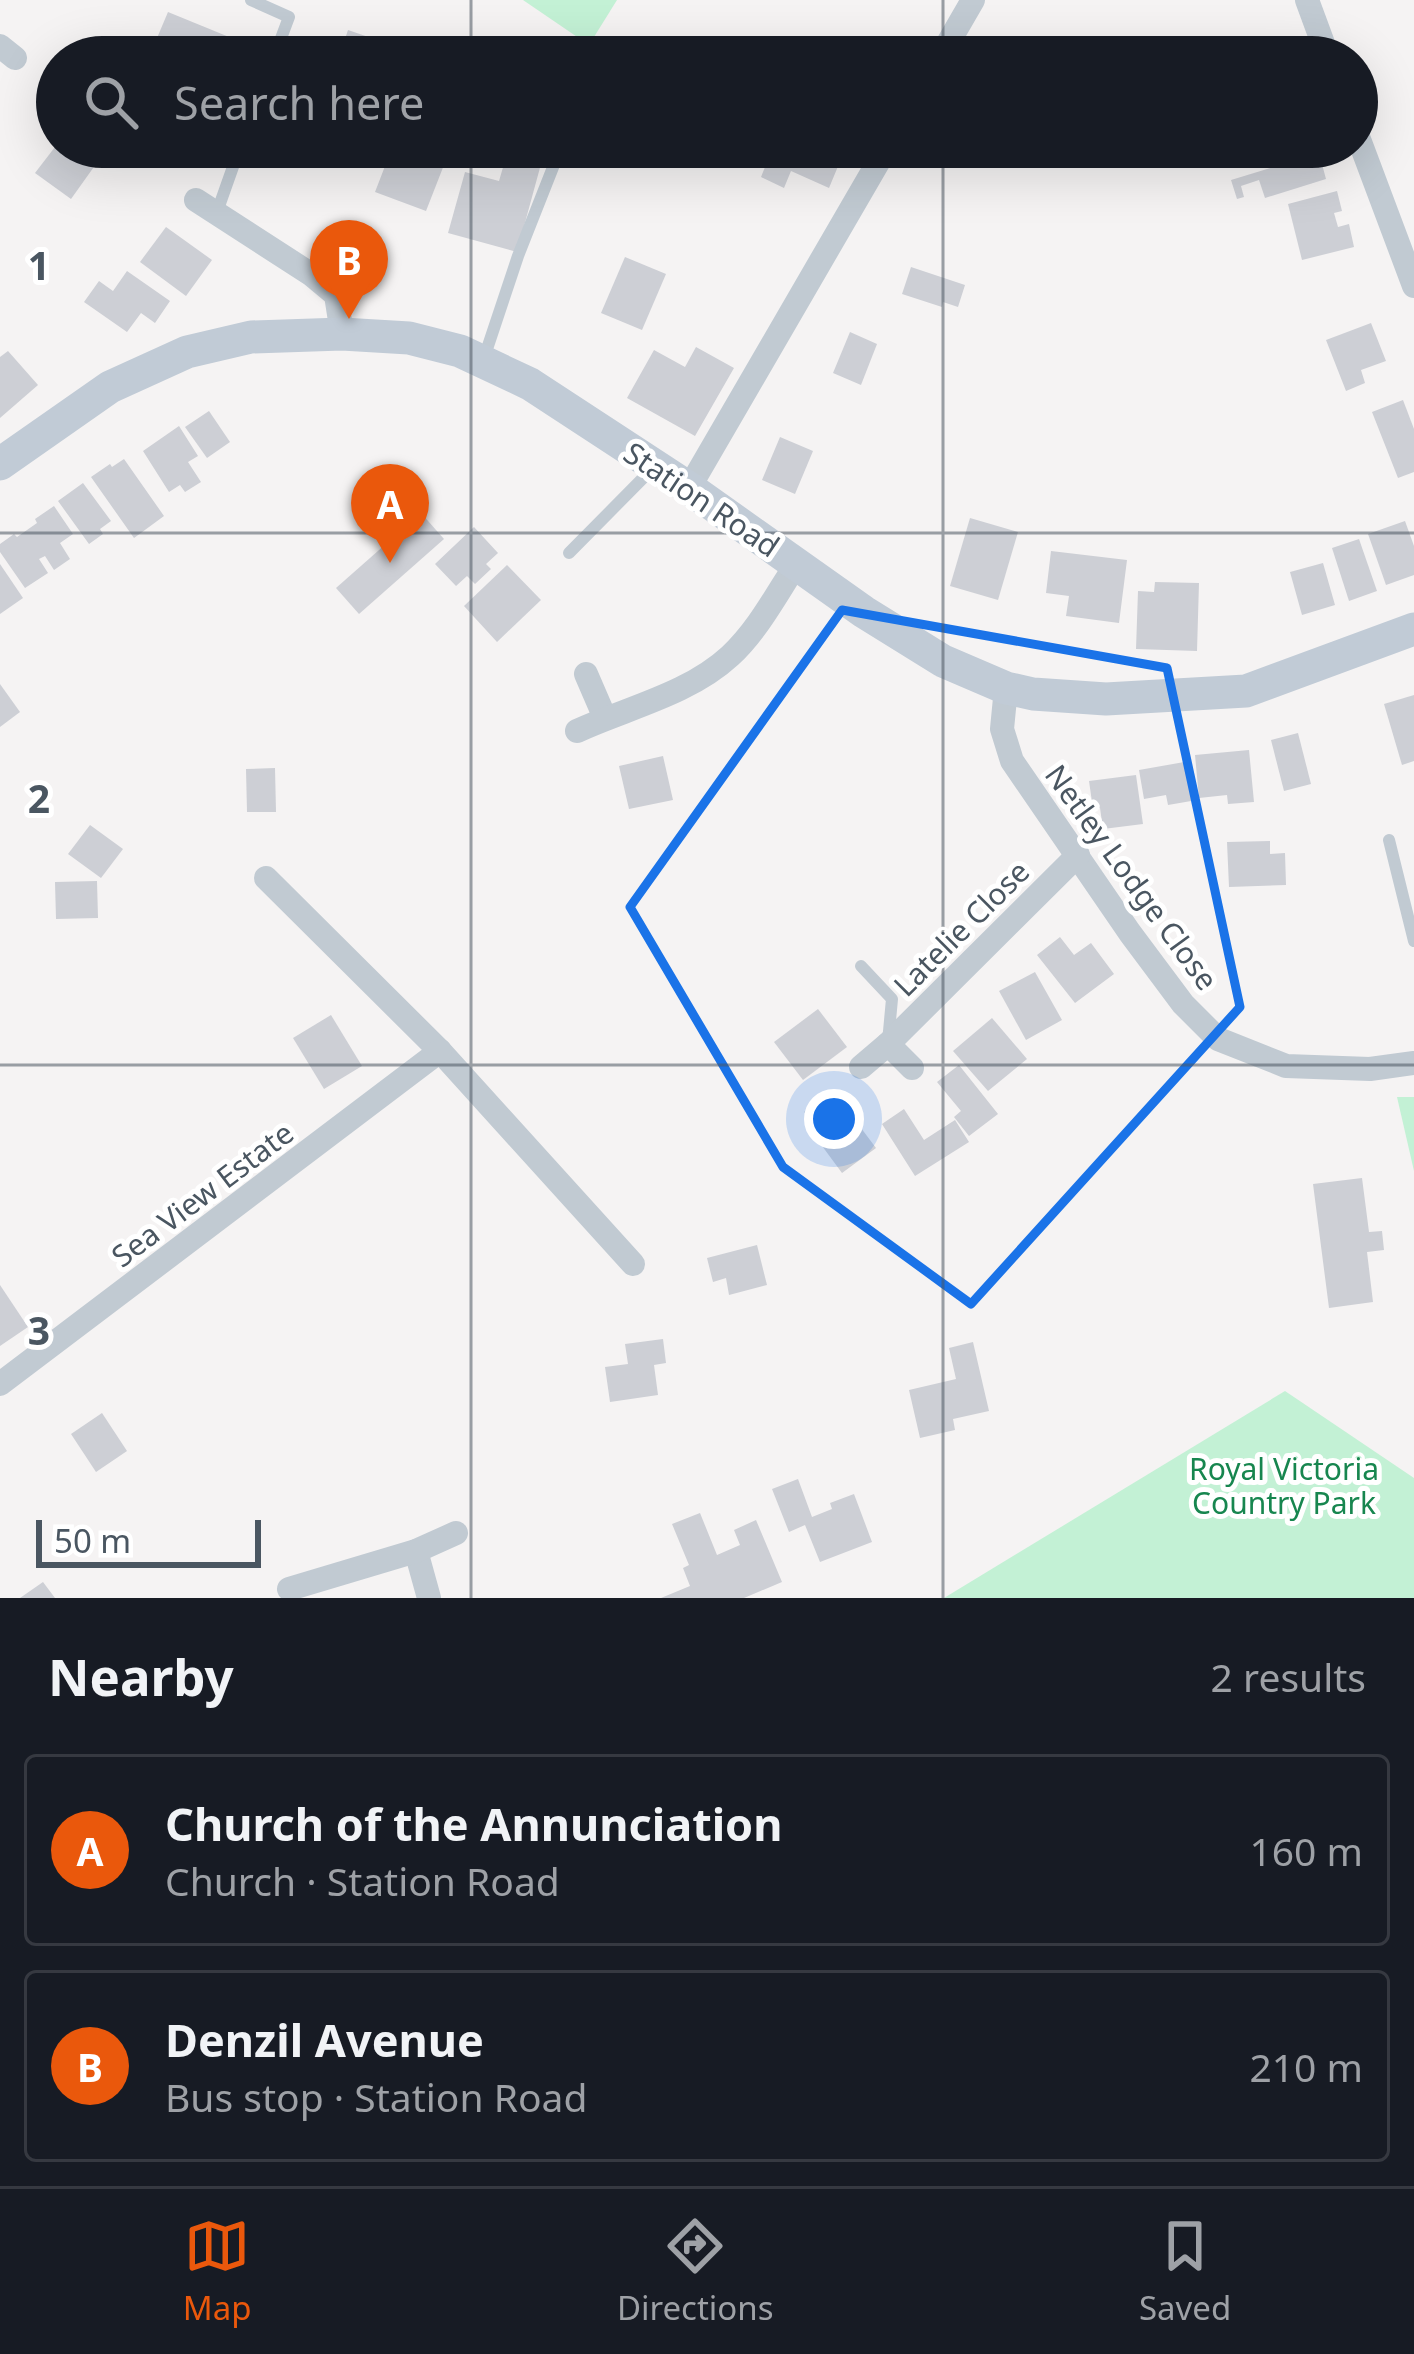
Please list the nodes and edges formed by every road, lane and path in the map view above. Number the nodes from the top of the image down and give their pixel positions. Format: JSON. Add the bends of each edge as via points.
{"nodes":[{"id":1,"x":251,"y":0,"type":"edge"},
{"id":2,"x":973,"y":0,"type":"edge"},
{"id":3,"x":1307,"y":0,"type":"edge"},
{"id":4,"x":282,"y":36,"type":"edge"},
{"id":5,"x":952,"y":36,"type":"edge"},
{"id":6,"x":1320,"y":36,"type":"edge"},
{"id":7,"x":228,"y":168,"type":"edge"},
{"id":8,"x":553,"y":168,"type":"edge"},
{"id":9,"x":875,"y":168,"type":"edge"},
{"id":10,"x":1370,"y":168,"type":"edge"},
{"id":11,"x":206,"y":206,"type":"joint"},
{"id":12,"x":1414,"y":286,"type":"edge"},
{"id":13,"x":342,"y":334,"type":"junction"},
{"id":14,"x":483,"y":362,"type":"junction"},
{"id":15,"x":0,"y":464,"type":"edge"},
{"id":16,"x":655,"y":466,"type":"junction"},
{"id":17,"x":689,"y":488,"type":"junction"},
{"id":18,"x":569,"y":553,"type":"dead end"},
{"id":19,"x":796,"y":563,"type":"junction"},
{"id":20,"x":1414,"y":629,"type":"edge"},
{"id":21,"x":586,"y":674,"type":"dead end"},
{"id":22,"x":1006,"y":688,"type":"junction"},
{"id":23,"x":605,"y":718,"type":"junction"},
{"id":24,"x":577,"y":731,"type":"dead end"},
{"id":25,"x":1389,"y":840,"type":"dead end"},
{"id":26,"x":1078,"y":856,"type":"junction"},
{"id":27,"x":266,"y":878,"type":"dead end"},
{"id":28,"x":1414,"y":941,"type":"edge"},
{"id":29,"x":860,"y":966,"type":"dead end"},
{"id":30,"x":888,"y":1044,"type":"junction"},
{"id":31,"x":440,"y":1051,"type":"junction"},
{"id":32,"x":1414,"y":1063,"type":"edge"},
{"id":33,"x":860,"y":1067,"type":"dead end"},
{"id":34,"x":912,"y":1068,"type":"dead end"},
{"id":35,"x":633,"y":1264,"type":"dead end"},
{"id":36,"x":0,"y":1384,"type":"edge"},
{"id":37,"x":456,"y":1533,"type":"dead end"},
{"id":38,"x":416,"y":1551,"type":"junction"},
{"id":39,"x":289,"y":1589,"type":"dead end"},
{"id":40,"x":430,"y":1598,"type":"edge"}],
"edges":[{"from":1,"to":4,"type":"lane","via":[[289,17]]},
{"from":2,"to":5,"type":"street"},
{"from":3,"to":6,"type":"street"},
{"from":7,"to":11,"type":"lane"},
{"from":8,"to":14,"type":"lane"},
{"from":9,"to":17,"type":"street"},
{"from":10,"to":12,"type":"street"},
{"from":11,"to":13,"type":"street","via":[[336,295]]},
{"from":13,"to":14,"type":"street","name":"Station Road","via":[[409,338]]},
{"from":13,"to":15,"type":"street","name":"Station Road","via":[[251,337],[187,352],[110,387]]},
{"from":14,"to":16,"type":"street","name":"Station Road"},
{"from":16,"to":17,"type":"street","name":"Station Road"},
{"from":16,"to":18,"type":"lane"},
{"from":17,"to":19,"type":"street","name":"Station Road"},
{"from":19,"to":22,"type":"street","name":"Station Road","via":[[943,661]]},
{"from":19,"to":23,"type":"street","via":[[729,656],[693,683]]},
{"from":20,"to":22,"type":"street","name":"Station Road","via":[[1246,692],[1106,698]]},
{"from":21,"to":23,"type":"street"},
{"from":22,"to":26,"type":"street","name":"Netley Lodge Close","via":[[1003,729],[1012,761]]},
{"from":23,"to":24,"type":"street"},
{"from":25,"to":28,"type":"lane"},
{"from":26,"to":30,"type":"street","name":"Latelie Close"},
{"from":26,"to":32,"type":"street","name":"Netley Lodge Close","via":[[1183,1004],[1218,1039],[1286,1066]]},
{"from":27,"to":31,"type":"street"},
{"from":29,"to":30,"type":"lane","via":[[892,999]]},
{"from":30,"to":33,"type":"street","name":"Latelie Close"},
{"from":30,"to":34,"type":"street"},
{"from":31,"to":35,"type":"street"},
{"from":31,"to":36,"type":"street","name":"Sea View Estate"},
{"from":37,"to":38,"type":"street"},
{"from":38,"to":39,"type":"street"},
{"from":38,"to":40,"type":"street"}]}
